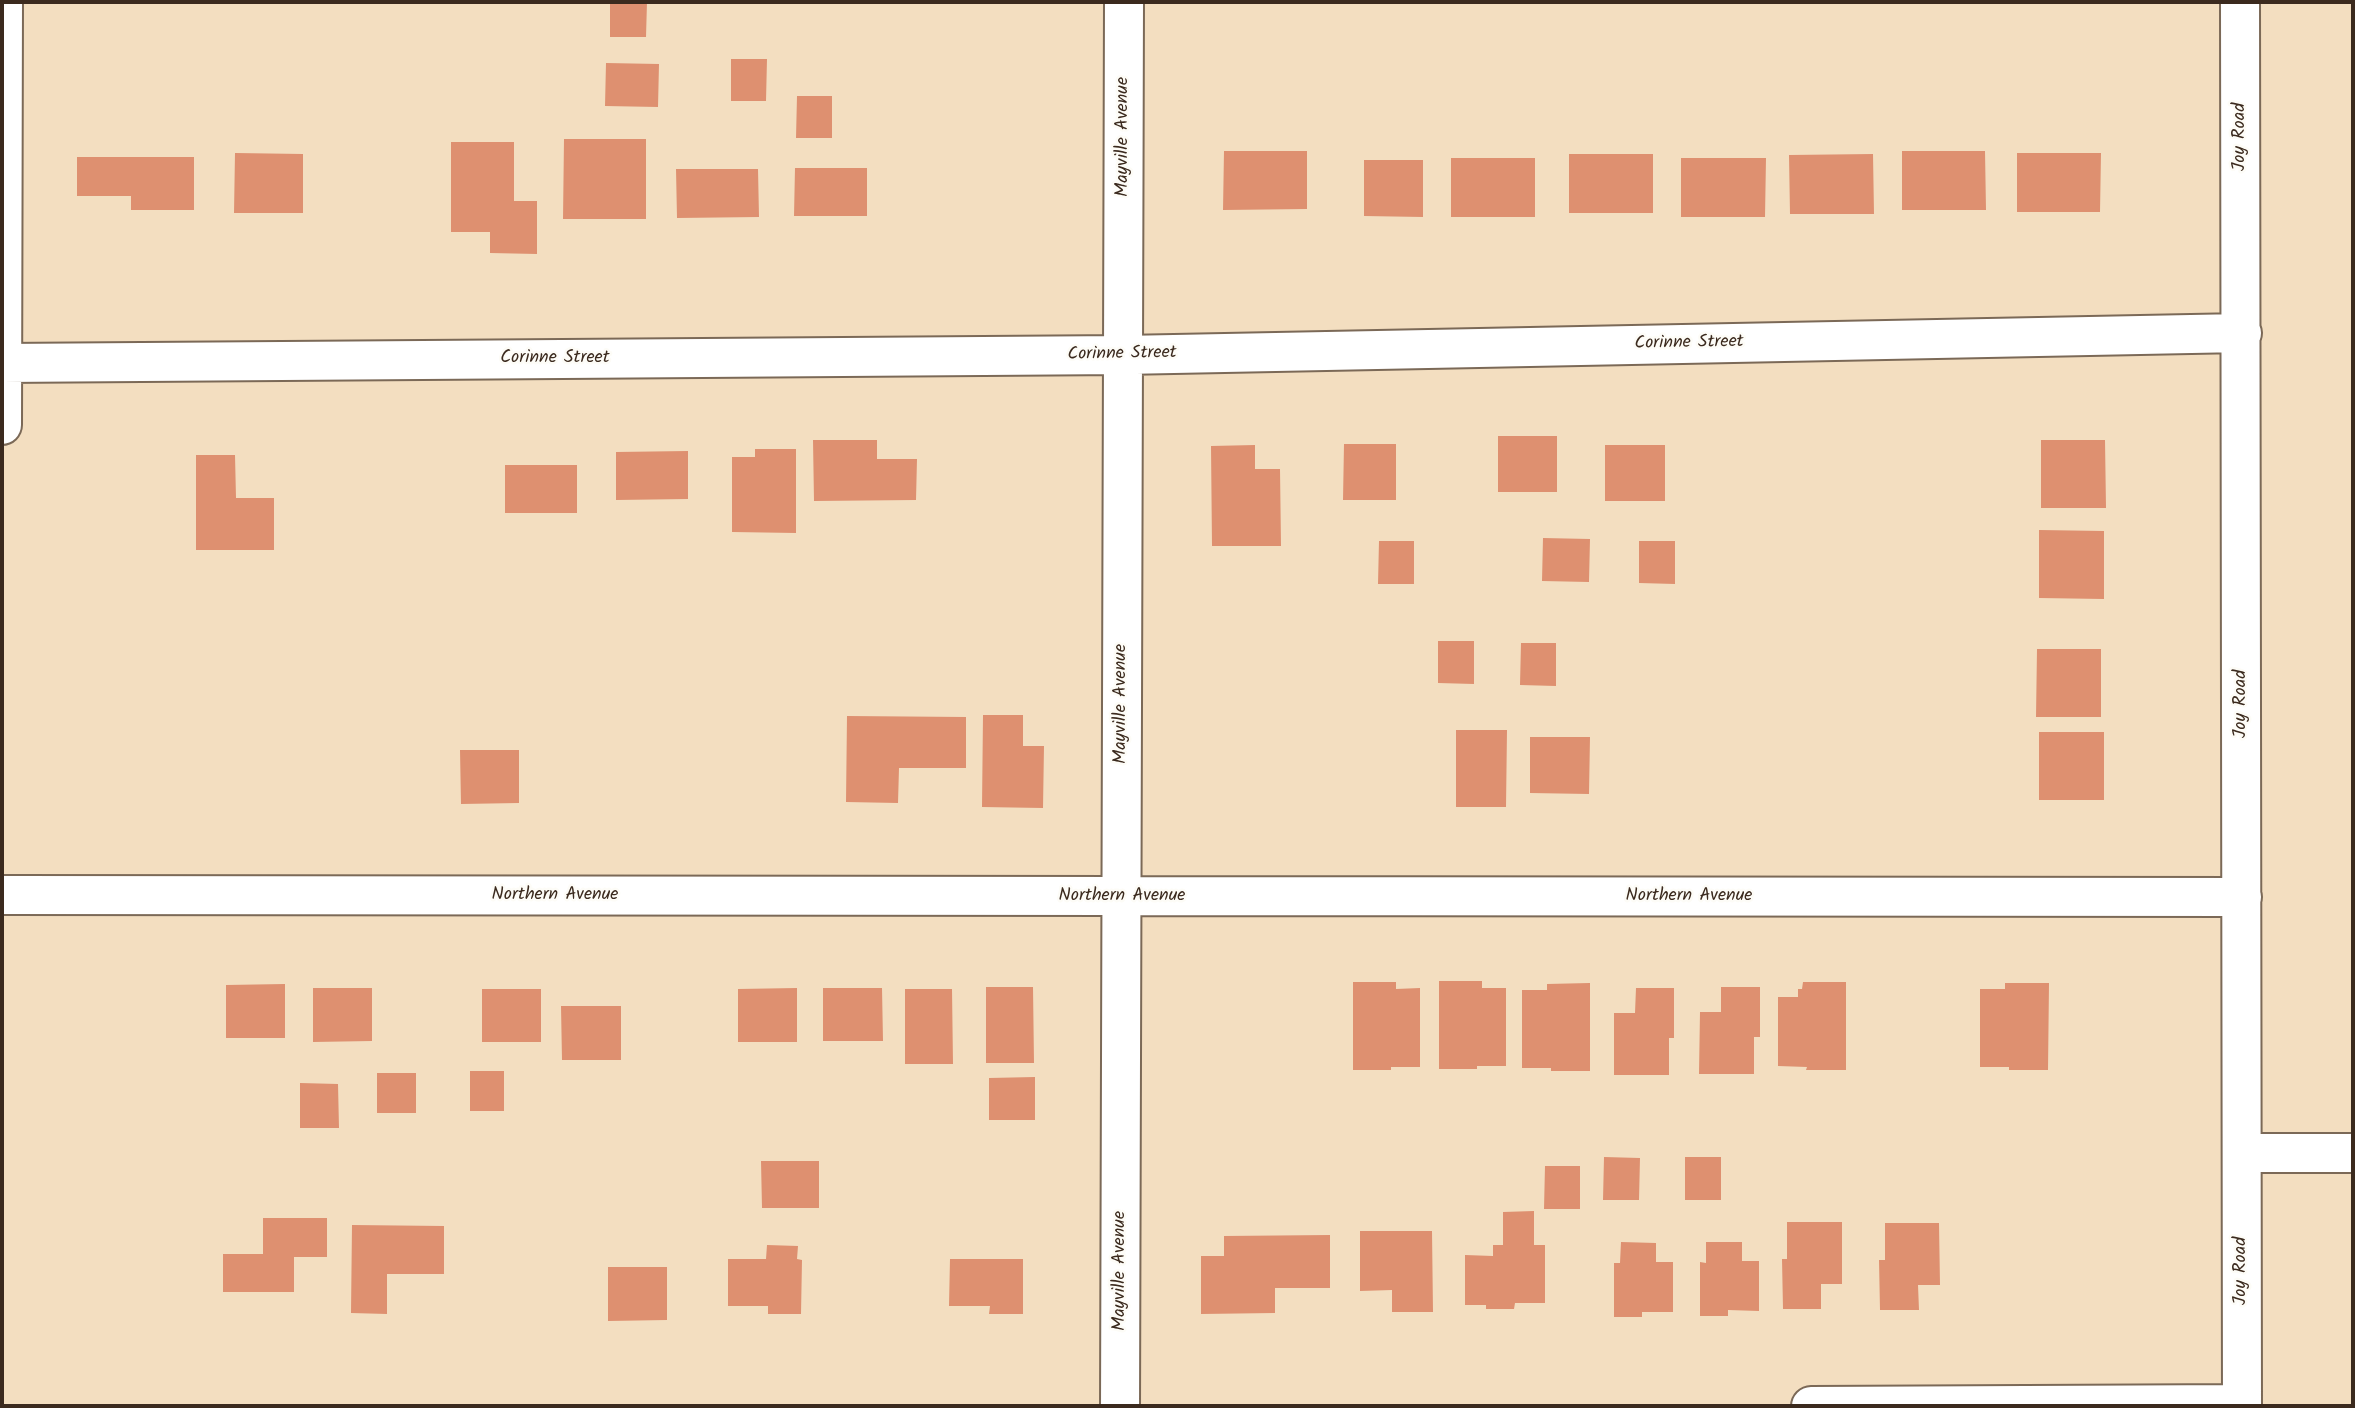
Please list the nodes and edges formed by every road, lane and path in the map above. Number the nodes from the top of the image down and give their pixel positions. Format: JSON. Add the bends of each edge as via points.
{"nodes":[{"id":1,"x":3,"y":2,"type":"edge"},
{"id":2,"x":1124,"y":2,"type":"edge"},
{"id":3,"x":2240,"y":2,"type":"edge"},
{"id":4,"x":2242,"y":332,"type":"junction"},
{"id":5,"x":1122,"y":355,"type":"junction"},
{"id":6,"x":2,"y":363,"type":"edge"},
{"id":7,"x":2,"y":425,"type":"edge"},
{"id":8,"x":2,"y":895,"type":"edge"},
{"id":9,"x":1122,"y":897,"type":"junction"},
{"id":10,"x":2242,"y":897,"type":"junction"},
{"id":11,"x":2242,"y":1153,"type":"junction"},
{"id":12,"x":2353,"y":1153,"type":"edge"},
{"id":13,"x":2242,"y":1405,"type":"edge"},
{"id":14,"x":1120,"y":1406,"type":"edge"},
{"id":15,"x":1811,"y":1406,"type":"edge"}],
"edges":[{"from":1,"to":6,"type":"street"},
{"from":2,"to":5,"type":"street","name":"Mayville Avenue"},
{"from":3,"to":4,"type":"street","name":"Joy Road"},
{"from":4,"to":5,"type":"street","name":"Corinne Street"},
{"from":4,"to":10,"type":"street","name":"Joy Road"},
{"from":5,"to":6,"type":"street","name":"Corinne Street"},
{"from":5,"to":9,"type":"street","name":"Mayville Avenue"},
{"from":6,"to":7,"type":"street"},
{"from":8,"to":9,"type":"street","name":"Northern Avenue"},
{"from":9,"to":10,"type":"street","name":"Northern Avenue"},
{"from":9,"to":14,"type":"street","name":"Mayville Avenue"},
{"from":10,"to":11,"type":"street","name":"Joy Road"},
{"from":11,"to":12,"type":"street"},
{"from":11,"to":13,"type":"street","name":"Joy Road"},
{"from":13,"to":15,"type":"street"}]}
